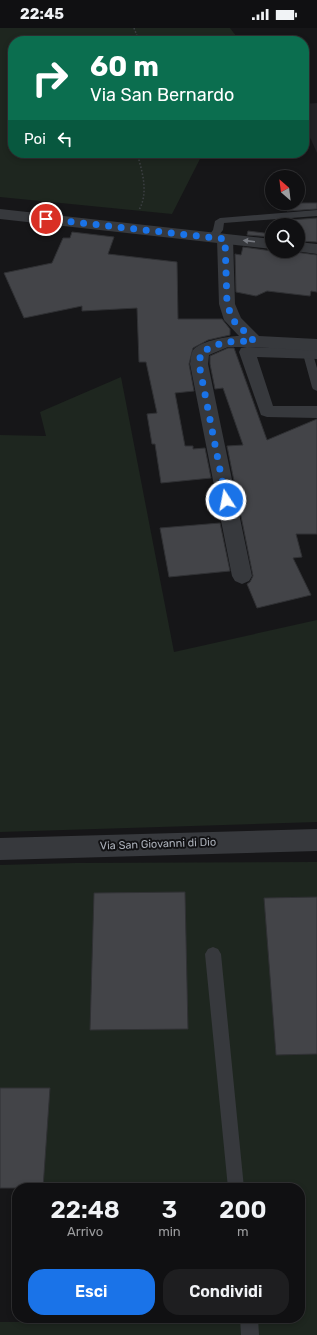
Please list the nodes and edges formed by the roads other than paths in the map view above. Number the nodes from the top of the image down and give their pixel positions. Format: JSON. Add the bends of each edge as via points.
{"nodes":[{"id":1,"x":317,"y":213,"type":"edge"},
{"id":2,"x":0,"y":214,"type":"edge"},
{"id":3,"x":219,"y":238,"type":"junction"},
{"id":4,"x":265,"y":243,"type":"edge"},
{"id":5,"x":305,"y":248,"type":"edge"},
{"id":6,"x":317,"y":249,"type":"edge"},
{"id":7,"x":254,"y":341,"type":"junction"},
{"id":8,"x":312,"y":350,"type":"edge"},
{"id":9,"x":317,"y":387,"type":"edge"},
{"id":10,"x":317,"y":412,"type":"edge"},
{"id":11,"x":242,"y":576,"type":"dead end"},
{"id":12,"x":317,"y":840,"type":"edge"},
{"id":13,"x":0,"y":849,"type":"edge"},
{"id":14,"x":213,"y":954,"type":"dead end"},
{"id":15,"x":235,"y":1183,"type":"edge"},
{"id":16,"x":249,"y":1323,"type":"edge"},
{"id":17,"x":250,"y":1335,"type":"edge"}],
"edges":[{"from":1,"to":3,"type":"lane","via":[[220,222]]},
{"from":2,"to":3,"type":"street"},
{"from":4,"to":3,"type":"street","one_way":true},
{"from":3,"to":7,"type":"street","via":[[227,304],[233,320]]},
{"from":5,"to":6,"type":"street"},
{"from":7,"to":8,"type":"street"},
{"from":7,"to":11,"type":"street","via":[[224,342],[212,346],[201,352],[199,364]]},
{"from":8,"to":9,"type":"lane"},
{"from":8,"to":10,"type":"street","via":[[247,352],[267,411]]},
{"from":12,"to":13,"type":"street","name":"Via San Giovanni di Dio"},
{"from":14,"to":15,"type":"lane"},
{"from":16,"to":17,"type":"lane"}]}
